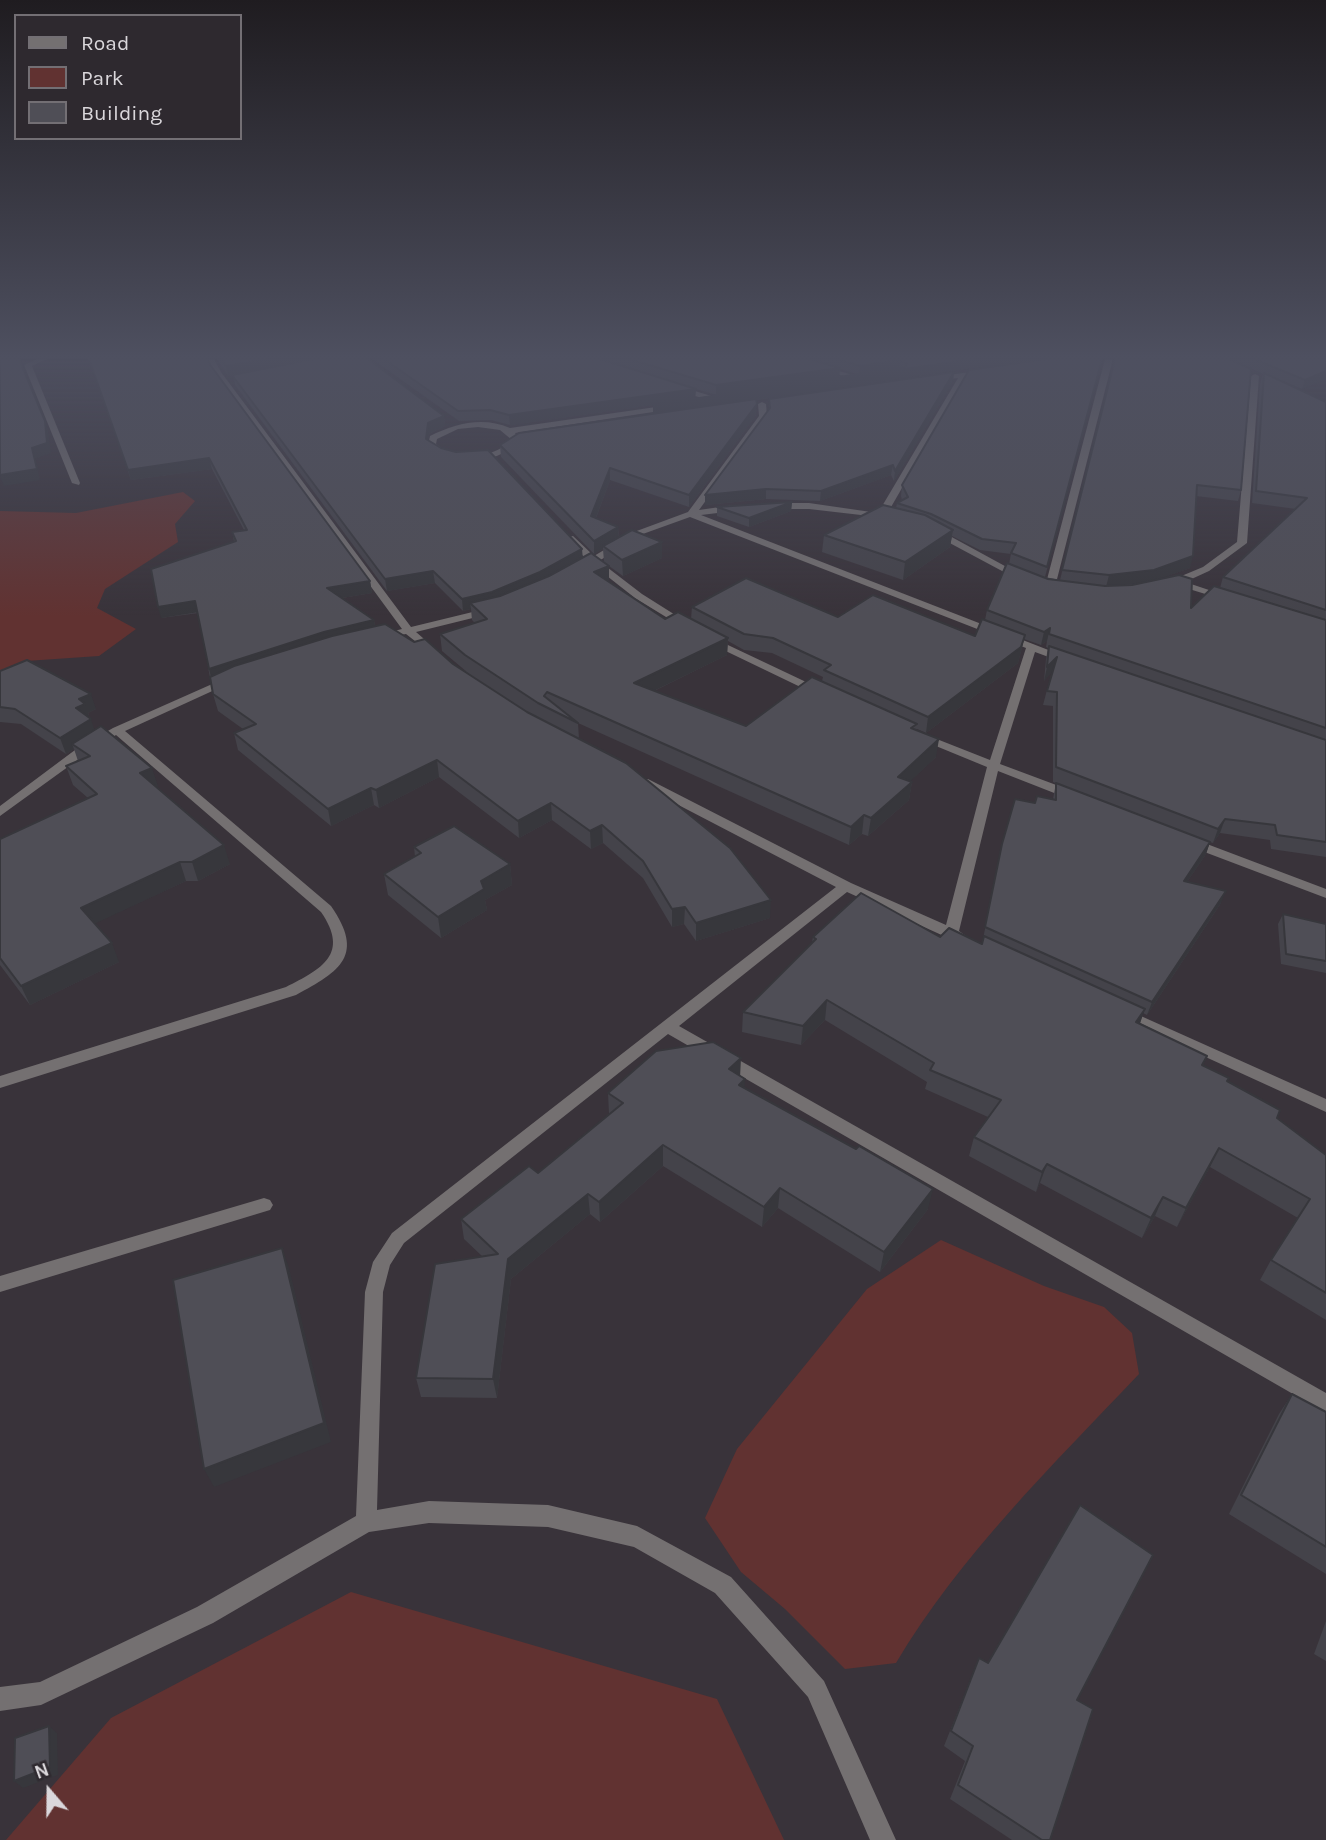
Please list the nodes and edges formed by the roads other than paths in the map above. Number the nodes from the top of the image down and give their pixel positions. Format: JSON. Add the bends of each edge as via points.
{"nodes":[{"id":1,"x":61,"y":445,"type":"edge"},
{"id":2,"x":276,"y":445,"type":"edge"},
{"id":3,"x":432,"y":445,"type":"edge"},
{"id":4,"x":513,"y":445,"type":"edge"},
{"id":5,"x":742,"y":445,"type":"edge"},
{"id":6,"x":923,"y":445,"type":"edge"},
{"id":7,"x":1087,"y":445,"type":"edge"},
{"id":8,"x":1250,"y":445,"type":"edge"},
{"id":9,"x":492,"y":455,"type":"junction"},
{"id":10,"x":501,"y":465,"type":"edge"},
{"id":11,"x":76,"y":483,"type":"dead end"},
{"id":12,"x":764,"y":506,"type":"edge"},
{"id":13,"x":751,"y":507,"type":"edge"},
{"id":14,"x":691,"y":514,"type":"junction"},
{"id":15,"x":881,"y":516,"type":"junction"},
{"id":16,"x":892,"y":518,"type":"edge"},
{"id":17,"x":928,"y":529,"type":"edge"},
{"id":18,"x":565,"y":533,"type":"edge"},
{"id":19,"x":593,"y":562,"type":"junction"},
{"id":20,"x":572,"y":573,"type":"edge"},
{"id":21,"x":1027,"y":580,"type":"edge"},
{"id":22,"x":1177,"y":582,"type":"junction"},
{"id":23,"x":1038,"y":583,"type":"edge"},
{"id":24,"x":1163,"y":586,"type":"edge"},
{"id":25,"x":1050,"y":587,"type":"junction"},
{"id":26,"x":1062,"y":589,"type":"edge"},
{"id":27,"x":1239,"y":602,"type":"edge"},
{"id":28,"x":497,"y":608,"type":"edge"},
{"id":29,"x":409,"y":631,"type":"junction"},
{"id":30,"x":370,"y":639,"type":"edge"},
{"id":31,"x":1031,"y":648,"type":"junction"},
{"id":32,"x":440,"y":658,"type":"edge"},
{"id":33,"x":1082,"y":666,"type":"edge"},
{"id":34,"x":243,"y":674,"type":"edge"},
{"id":35,"x":834,"y":699,"type":"edge"},
{"id":36,"x":117,"y":730,"type":"junction"},
{"id":37,"x":906,"y":730,"type":"edge"},
{"id":38,"x":994,"y":765,"type":"junction"},
{"id":39,"x":630,"y":775,"type":"edge"},
{"id":40,"x":1084,"y":800,"type":"edge"},
{"id":41,"x":0,"y":811,"type":"edge"},
{"id":42,"x":1173,"y":834,"type":"edge"},
{"id":43,"x":846,"y":886,"type":"junction"},
{"id":44,"x":1326,"y":894,"type":"edge"},
{"id":45,"x":951,"y":934,"type":"junction"},
{"id":46,"x":976,"y":945,"type":"edge"},
{"id":47,"x":1114,"y":1009,"type":"edge"},
{"id":48,"x":667,"y":1026,"type":"junction"},
{"id":49,"x":0,"y":1082,"type":"edge"},
{"id":50,"x":1326,"y":1106,"type":"edge"},
{"id":51,"x":264,"y":1205,"type":"dead end"},
{"id":52,"x":0,"y":1284,"type":"edge"},
{"id":53,"x":1326,"y":1405,"type":"edge"},
{"id":54,"x":366,"y":1522,"type":"junction"},
{"id":55,"x":0,"y":1699,"type":"edge"},
{"id":56,"x":883,"y":1840,"type":"edge"}],
"edges":[{"from":1,"to":11,"type":"street"},
{"from":2,"to":29,"type":"street"},
{"from":3,"to":9,"type":"street","via":[[466,457]]},
{"from":4,"to":9,"type":"street"},
{"from":5,"to":14,"type":"street"},
{"from":6,"to":15,"type":"street"},
{"from":7,"to":25,"type":"street"},
{"from":8,"to":22,"type":"street","via":[[1242,543],[1206,569]]},
{"from":9,"to":10,"type":"street"},
{"from":12,"to":15,"type":"street","via":[[809,506]]},
{"from":13,"to":14,"type":"street"},
{"from":14,"to":19,"type":"street","via":[[623,541]]},
{"from":14,"to":31,"type":"street"},
{"from":15,"to":16,"type":"street"},
{"from":17,"to":21,"type":"street"},
{"from":18,"to":19,"type":"street"},
{"from":19,"to":20,"type":"street"},
{"from":19,"to":35,"type":"street","via":[[657,609],[719,645]]},
{"from":22,"to":24,"type":"street"},
{"from":22,"to":27,"type":"street"},
{"from":23,"to":25,"type":"street"},
{"from":25,"to":26,"type":"street"},
{"from":28,"to":29,"type":"street"},
{"from":29,"to":30,"type":"street"},
{"from":29,"to":32,"type":"street"},
{"from":31,"to":33,"type":"street"},
{"from":31,"to":38,"type":"street"},
{"from":34,"to":36,"type":"street"},
{"from":36,"to":41,"type":"street"},
{"from":36,"to":49,"type":"street","via":[[326,909],[336,921],[343,944],[338,960],[319,977],[291,991]]},
{"from":37,"to":38,"type":"street"},
{"from":38,"to":40,"type":"street"},
{"from":38,"to":45,"type":"street"},
{"from":39,"to":43,"type":"street"},
{"from":42,"to":44,"type":"street"},
{"from":43,"to":45,"type":"street"},
{"from":43,"to":48,"type":"street"},
{"from":45,"to":46,"type":"street"},
{"from":47,"to":50,"type":"street"},
{"from":48,"to":53,"type":"street"},
{"from":48,"to":54,"type":"street","via":[[398,1238],[382,1262],[374,1292]]},
{"from":51,"to":52,"type":"street"},
{"from":54,"to":55,"type":"street","via":[[192,1621],[41,1693]]},
{"from":54,"to":56,"type":"street","via":[[429,1512],[548,1516],[637,1537],[723,1585],[816,1689]]}]}
